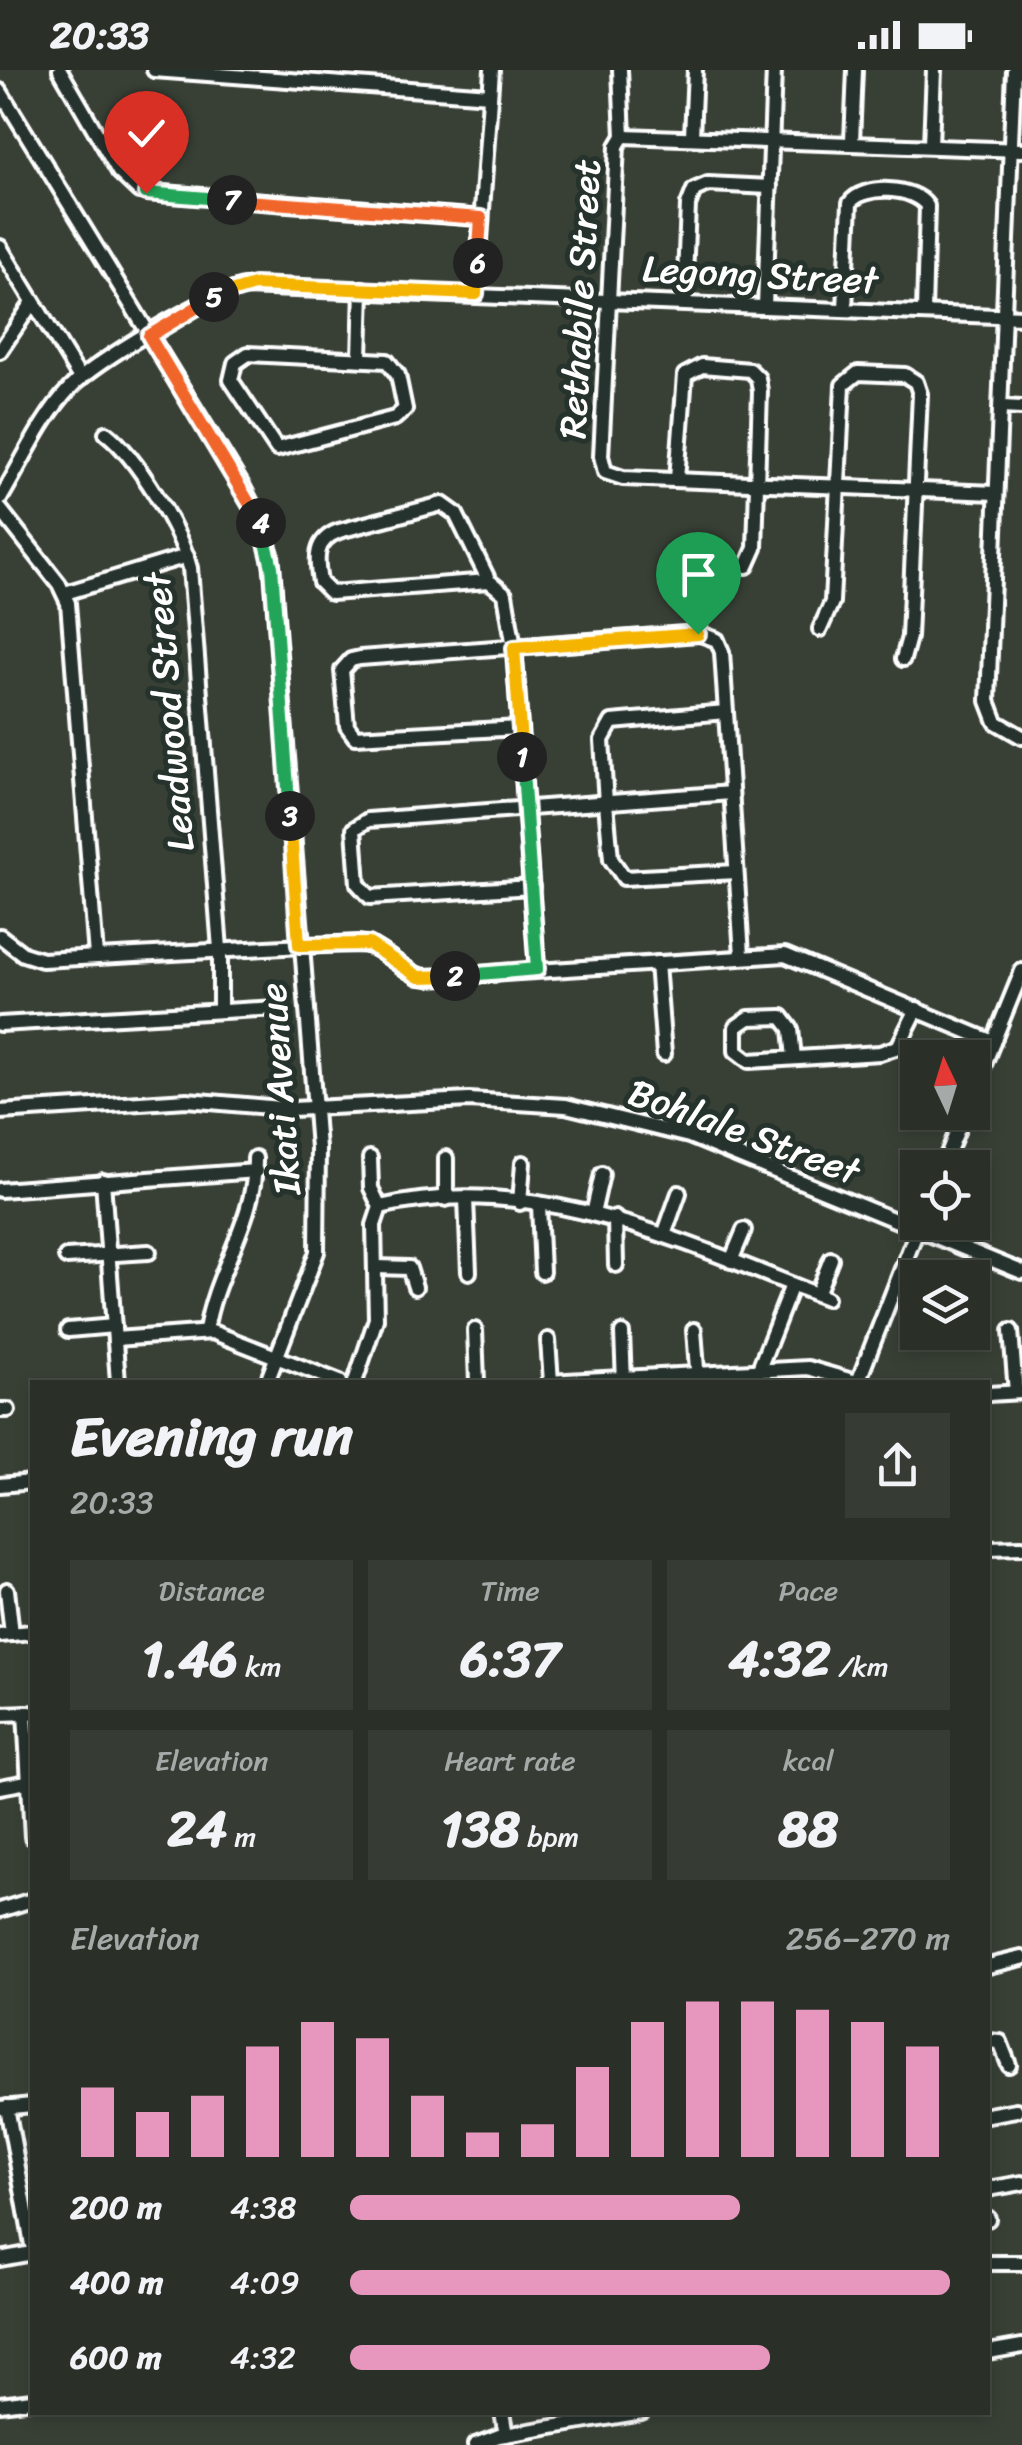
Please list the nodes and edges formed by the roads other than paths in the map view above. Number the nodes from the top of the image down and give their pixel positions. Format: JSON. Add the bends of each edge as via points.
{"nodes":[{"id":1,"x":60,"y":70,"type":"edge"},
{"id":2,"x":154,"y":70,"type":"edge"},
{"id":3,"x":492,"y":70,"type":"edge"},
{"id":4,"x":620,"y":70,"type":"edge"},
{"id":5,"x":695,"y":70,"type":"edge"},
{"id":6,"x":774,"y":70,"type":"edge"},
{"id":7,"x":855,"y":70,"type":"edge"},
{"id":8,"x":934,"y":70,"type":"edge"},
{"id":9,"x":1014,"y":70,"type":"edge"},
{"id":10,"x":1022,"y":71,"type":"edge"},
{"id":11,"x":0,"y":91,"type":"edge"},
{"id":12,"x":490,"y":95,"type":"junction"},
{"id":13,"x":5,"y":110,"type":"edge"},
{"id":14,"x":623,"y":136,"type":"junction"},
{"id":15,"x":692,"y":136,"type":"junction"},
{"id":16,"x":771,"y":138,"type":"junction"},
{"id":17,"x":852,"y":141,"type":"junction"},
{"id":18,"x":932,"y":145,"type":"junction"},
{"id":19,"x":1016,"y":150,"type":"edge"},
{"id":20,"x":770,"y":186,"type":"junction"},
{"id":21,"x":481,"y":218,"type":"junction"},
{"id":22,"x":1015,"y":231,"type":"edge"},
{"id":23,"x":0,"y":247,"type":"edge"},
{"id":24,"x":362,"y":289,"type":"junction"},
{"id":25,"x":476,"y":294,"type":"junction"},
{"id":26,"x":607,"y":298,"type":"junction"},
{"id":27,"x":33,"y":302,"type":"junction"},
{"id":28,"x":684,"y":302,"type":"junction"},
{"id":29,"x":765,"y":306,"type":"junction"},
{"id":30,"x":845,"y":309,"type":"junction"},
{"id":31,"x":924,"y":312,"type":"junction"},
{"id":32,"x":1004,"y":316,"type":"junction"},
{"id":33,"x":1022,"y":317,"type":"edge"},
{"id":34,"x":149,"y":336,"type":"junction"},
{"id":35,"x":0,"y":351,"type":"edge"},
{"id":36,"x":360,"y":357,"type":"junction"},
{"id":37,"x":80,"y":378,"type":"junction"},
{"id":38,"x":1001,"y":407,"type":"junction"},
{"id":39,"x":1022,"y":408,"type":"edge"},
{"id":40,"x":106,"y":433,"type":"dead end"},
{"id":41,"x":677,"y":479,"type":"junction"},
{"id":42,"x":758,"y":483,"type":"junction"},
{"id":43,"x":838,"y":485,"type":"junction"},
{"id":44,"x":917,"y":489,"type":"junction"},
{"id":45,"x":996,"y":493,"type":"junction"},
{"id":46,"x":0,"y":499,"type":"edge"},
{"id":47,"x":0,"y":509,"type":"edge"},
{"id":48,"x":187,"y":556,"type":"junction"},
{"id":49,"x":747,"y":566,"type":"dead end"},
{"id":50,"x":488,"y":582,"type":"junction"},
{"id":51,"x":64,"y":592,"type":"junction"},
{"id":52,"x":820,"y":629,"type":"dead end"},
{"id":53,"x":514,"y":648,"type":"junction"},
{"id":54,"x":903,"y":659,"type":"dead end"},
{"id":55,"x":726,"y":712,"type":"junction"},
{"id":56,"x":520,"y":728,"type":"junction"},
{"id":57,"x":1022,"y":737,"type":"edge"},
{"id":58,"x":731,"y":793,"type":"junction"},
{"id":59,"x":606,"y":803,"type":"junction"},
{"id":60,"x":526,"y":808,"type":"junction"},
{"id":61,"x":736,"y":872,"type":"junction"},
{"id":62,"x":532,"y":887,"type":"junction"},
{"id":63,"x":0,"y":936,"type":"edge"},
{"id":64,"x":299,"y":945,"type":"junction"},
{"id":65,"x":220,"y":949,"type":"junction"},
{"id":66,"x":96,"y":956,"type":"junction"},
{"id":67,"x":742,"y":956,"type":"junction"},
{"id":68,"x":658,"y":963,"type":"junction"},
{"id":69,"x":537,"y":969,"type":"junction"},
{"id":70,"x":1022,"y":971,"type":"edge"},
{"id":71,"x":278,"y":1008,"type":"dead end"},
{"id":72,"x":918,"y":1009,"type":"junction"},
{"id":73,"x":220,"y":1010,"type":"junction"},
{"id":74,"x":0,"y":1024,"type":"edge"},
{"id":75,"x":993,"y":1042,"type":"junction"},
{"id":76,"x":990,"y":1049,"type":"edge"},
{"id":77,"x":664,"y":1054,"type":"dead end"},
{"id":78,"x":794,"y":1058,"type":"junction"},
{"id":79,"x":315,"y":1108,"type":"junction"},
{"id":80,"x":0,"y":1112,"type":"edge"},
{"id":81,"x":370,"y":1158,"type":"dead end"},
{"id":82,"x":446,"y":1158,"type":"dead end"},
{"id":83,"x":523,"y":1162,"type":"dead end"},
{"id":84,"x":602,"y":1174,"type":"dead end"},
{"id":85,"x":102,"y":1181,"type":"junction"},
{"id":86,"x":0,"y":1190,"type":"edge"},
{"id":87,"x":679,"y":1193,"type":"dead end"},
{"id":88,"x":466,"y":1198,"type":"junction"},
{"id":89,"x":446,"y":1199,"type":"junction"},
{"id":90,"x":520,"y":1203,"type":"junction"},
{"id":91,"x":539,"y":1205,"type":"junction"},
{"id":92,"x":380,"y":1206,"type":"junction"},
{"id":93,"x":593,"y":1214,"type":"junction"},
{"id":94,"x":615,"y":1218,"type":"junction"},
{"id":95,"x":900,"y":1218,"type":"edge"},
{"id":96,"x":744,"y":1230,"type":"dead end"},
{"id":97,"x":664,"y":1235,"type":"junction"},
{"id":98,"x":913,"y":1240,"type":"edge"},
{"id":99,"x":952,"y":1240,"type":"edge"},
{"id":100,"x":150,"y":1252,"type":"dead end"},
{"id":101,"x":108,"y":1255,"type":"junction"},
{"id":102,"x":66,"y":1257,"type":"dead end"},
{"id":103,"x":831,"y":1258,"type":"dead end"},
{"id":104,"x":731,"y":1261,"type":"junction"},
{"id":105,"x":616,"y":1265,"type":"dead end"},
{"id":106,"x":377,"y":1267,"type":"junction"},
{"id":107,"x":470,"y":1272,"type":"dead end"},
{"id":108,"x":542,"y":1272,"type":"dead end"},
{"id":109,"x":1022,"y":1272,"type":"edge"},
{"id":110,"x":792,"y":1285,"type":"junction"},
{"id":111,"x":415,"y":1287,"type":"dead end"},
{"id":112,"x":68,"y":1330,"type":"dead end"},
{"id":113,"x":475,"y":1330,"type":"dead end"},
{"id":114,"x":694,"y":1330,"type":"dead end"},
{"id":115,"x":206,"y":1331,"type":"junction"},
{"id":116,"x":1011,"y":1331,"type":"dead end"},
{"id":117,"x":115,"y":1332,"type":"junction"},
{"id":118,"x":622,"y":1333,"type":"dead end"},
{"id":119,"x":548,"y":1340,"type":"dead end"},
{"id":120,"x":277,"y":1358,"type":"junction"},
{"id":121,"x":767,"y":1373,"type":"edge"},
{"id":122,"x":698,"y":1378,"type":"edge"},
{"id":123,"x":118,"y":1380,"type":"edge"},
{"id":124,"x":268,"y":1380,"type":"edge"},
{"id":125,"x":330,"y":1380,"type":"edge"},
{"id":126,"x":356,"y":1380,"type":"edge"},
{"id":127,"x":477,"y":1380,"type":"edge"},
{"id":128,"x":550,"y":1380,"type":"edge"},
{"id":129,"x":624,"y":1380,"type":"edge"},
{"id":130,"x":649,"y":1380,"type":"edge"},
{"id":131,"x":851,"y":1380,"type":"edge"},
{"id":132,"x":858,"y":1380,"type":"edge"},
{"id":133,"x":1019,"y":1392,"type":"edge"},
{"id":134,"x":990,"y":1394,"type":"edge"},
{"id":135,"x":30,"y":1482,"type":"edge"},
{"id":136,"x":0,"y":1484,"type":"edge"},
{"id":137,"x":1022,"y":1547,"type":"edge"},
{"id":138,"x":990,"y":1548,"type":"edge"},
{"id":139,"x":7,"y":1590,"type":"dead end"},
{"id":140,"x":6,"y":1635,"type":"edge"},
{"id":141,"x":29,"y":1713,"type":"edge"},
{"id":142,"x":0,"y":1714,"type":"edge"},
{"id":143,"x":27,"y":1782,"type":"junction"},
{"id":144,"x":0,"y":1788,"type":"edge"},
{"id":145,"x":30,"y":1815,"type":"edge"},
{"id":146,"x":30,"y":1901,"type":"edge"},
{"id":147,"x":0,"y":1910,"type":"edge"},
{"id":148,"x":1022,"y":1958,"type":"edge"},
{"id":149,"x":990,"y":1966,"type":"edge"},
{"id":150,"x":990,"y":2041,"type":"edge"},
{"id":151,"x":1009,"y":2065,"type":"dead end"},
{"id":152,"x":30,"y":2105,"type":"edge"},
{"id":153,"x":4,"y":2108,"type":"edge"},
{"id":154,"x":1016,"y":2110,"type":"dead end"},
{"id":155,"x":990,"y":2115,"type":"edge"},
{"id":156,"x":27,"y":2183,"type":"edge"},
{"id":157,"x":1022,"y":2183,"type":"edge"},
{"id":158,"x":990,"y":2189,"type":"edge"},
{"id":159,"x":30,"y":2220,"type":"edge"},
{"id":160,"x":30,"y":2253,"type":"edge"},
{"id":161,"x":0,"y":2259,"type":"edge"},
{"id":162,"x":990,"y":2263,"type":"edge"},
{"id":163,"x":1022,"y":2263,"type":"edge"},
{"id":164,"x":1022,"y":2346,"type":"edge"},
{"id":165,"x":990,"y":2352,"type":"edge"},
{"id":166,"x":30,"y":2400,"type":"edge"},
{"id":167,"x":0,"y":2404,"type":"edge"},
{"id":168,"x":503,"y":2415,"type":"edge"},
{"id":169,"x":624,"y":2415,"type":"edge"},
{"id":170,"x":506,"y":2435,"type":"junction"},
{"id":171,"x":475,"y":2445,"type":"edge"}],
"edges":[{"from":1,"to":21,"type":"street","via":[[123,178],[139,191]]},
{"from":2,"to":12,"type":"street"},
{"from":3,"to":12,"type":"street"},
{"from":4,"to":14,"type":"street"},
{"from":5,"to":15,"type":"street"},
{"from":6,"to":16,"type":"street"},
{"from":7,"to":17,"type":"street"},
{"from":8,"to":18,"type":"street"},
{"from":9,"to":10,"type":"street"},
{"from":9,"to":19,"type":"street"},
{"from":11,"to":13,"type":"street","name":"Ikati Avenue"},
{"from":12,"to":21,"type":"street"},
{"from":13,"to":34,"type":"street","name":"Ikati Avenue"},
{"from":14,"to":15,"type":"street","name":"Rethabile Street"},
{"from":14,"to":26,"type":"street","name":"Rethabile Street"},
{"from":15,"to":16,"type":"street","name":"Rethabile Street"},
{"from":16,"to":17,"type":"street","name":"Rethabile Street"},
{"from":16,"to":20,"type":"street"},
{"from":17,"to":18,"type":"street","name":"Rethabile Street"},
{"from":18,"to":19,"type":"street","name":"Rethabile Street"},
{"from":19,"to":22,"type":"street"},
{"from":20,"to":28,"type":"street","via":[[708,184],[694,190]]},
{"from":20,"to":29,"type":"street"},
{"from":21,"to":25,"type":"street"},
{"from":22,"to":32,"type":"street"},
{"from":23,"to":27,"type":"street"},
{"from":24,"to":25,"type":"street","name":"Legong Street"},
{"from":24,"to":34,"type":"street","name":"Legong Street","via":[[244,287]]},
{"from":24,"to":36,"type":"street"},
{"from":25,"to":26,"type":"street","name":"Legong Street"},
{"from":26,"to":28,"type":"street","name":"Legong Street"},
{"from":26,"to":41,"type":"street","name":"Rethabile Street","via":[[603,468],[618,478]]},
{"from":27,"to":35,"type":"street"},
{"from":27,"to":37,"type":"street"},
{"from":28,"to":29,"type":"street","name":"Legong Street"},
{"from":29,"to":30,"type":"street","name":"Legong Street"},
{"from":30,"to":31,"type":"street","name":"Legong Street"},
{"from":30,"to":31,"type":"street","via":[[850,204],[872,190],[912,194],[926,206]]},
{"from":31,"to":32,"type":"street","name":"Legong Street"},
{"from":32,"to":33,"type":"street","name":"Legong Street"},
{"from":32,"to":38,"type":"street"},
{"from":34,"to":37,"type":"street","name":"Legong Street"},
{"from":34,"to":64,"type":"street","name":"Ikati Avenue","via":[[244,489],[268,542]]},
{"from":36,"to":36,"type":"street","via":[[395,368],[406,396],[401,414],[291,449],[272,446],[231,376],[248,354]]},
{"from":37,"to":46,"type":"street"},
{"from":38,"to":39,"type":"street"},
{"from":38,"to":45,"type":"street"},
{"from":40,"to":48,"type":"street","name":"Leadwood Street","via":[[132,462]]},
{"from":41,"to":42,"type":"street","name":"Rethabile Street"},
{"from":41,"to":42,"type":"street","via":[[682,381],[702,366],[744,368],[758,378]]},
{"from":42,"to":43,"type":"street","name":"Rethabile Street"},
{"from":42,"to":49,"type":"street","via":[[755,548]]},
{"from":43,"to":44,"type":"street","name":"Rethabile Street"},
{"from":43,"to":44,"type":"street","via":[[842,393],[846,379],[863,372],[905,375],[919,387]]},
{"from":43,"to":52,"type":"street","via":[[832,602]]},
{"from":44,"to":45,"type":"street","name":"Rethabile Street"},
{"from":44,"to":54,"type":"street","via":[[910,637]]},
{"from":45,"to":57,"type":"street","via":[[988,706],[996,722]]},
{"from":47,"to":51,"type":"street"},
{"from":48,"to":51,"type":"street"},
{"from":48,"to":65,"type":"street","name":"Leadwood Street"},
{"from":50,"to":50,"type":"street","via":[[331,594],[320,582],[318,546],[339,531],[442,504],[456,514]]},
{"from":50,"to":53,"type":"street","via":[[508,600]]},
{"from":51,"to":66,"type":"street"},
{"from":53,"to":55,"type":"street","via":[[706,634],[720,646]]},
{"from":53,"to":56,"type":"street"},
{"from":53,"to":56,"type":"street","via":[[360,658],[345,664],[341,679],[346,726],[355,737]]},
{"from":55,"to":58,"type":"street"},
{"from":55,"to":59,"type":"street","via":[[612,722],[602,740]]},
{"from":56,"to":60,"type":"street"},
{"from":58,"to":59,"type":"street"},
{"from":58,"to":61,"type":"street"},
{"from":59,"to":60,"type":"street"},
{"from":59,"to":61,"type":"street","via":[[611,859],[624,878]]},
{"from":60,"to":62,"type":"street"},
{"from":60,"to":62,"type":"street","via":[[368,820],[353,837],[358,884],[370,897]]},
{"from":61,"to":67,"type":"street"},
{"from":62,"to":69,"type":"street"},
{"from":63,"to":66,"type":"street","via":[[33,958]]},
{"from":64,"to":65,"type":"street"},
{"from":64,"to":69,"type":"street","via":[[369,944],[428,978]]},
{"from":64,"to":79,"type":"street","name":"Ikati Avenue"},
{"from":65,"to":66,"type":"street"},
{"from":65,"to":73,"type":"street","name":"Leadwood Street"},
{"from":67,"to":68,"type":"street"},
{"from":67,"to":72,"type":"street","via":[[796,958]]},
{"from":68,"to":69,"type":"street"},
{"from":68,"to":77,"type":"street"},
{"from":70,"to":75,"type":"street"},
{"from":71,"to":73,"type":"street"},
{"from":72,"to":75,"type":"street"},
{"from":72,"to":78,"type":"street","via":[[904,1040],[890,1051]]},
{"from":73,"to":74,"type":"street"},
{"from":75,"to":76,"type":"street"},
{"from":78,"to":78,"type":"street","via":[[743,1058],[736,1050],[736,1027],[749,1018],[782,1017],[789,1023]]},
{"from":79,"to":80,"type":"street","name":"Bohlale Street","via":[[188,1100]]},
{"from":79,"to":95,"type":"street","name":"Bohlale Street","via":[[469,1100],[605,1113],[720,1147]]},
{"from":79,"to":120,"type":"street","name":"Ikati Avenue","via":[[317,1252]]},
{"from":81,"to":92,"type":"street"},
{"from":82,"to":89,"type":"street"},
{"from":83,"to":90,"type":"street"},
{"from":84,"to":93,"type":"street"},
{"from":85,"to":86,"type":"street"},
{"from":85,"to":101,"type":"street"},
{"from":85,"to":115,"type":"street","via":[[256,1164],[250,1212]]},
{"from":87,"to":97,"type":"street"},
{"from":88,"to":89,"type":"street"},
{"from":88,"to":90,"type":"street"},
{"from":88,"to":107,"type":"street"},
{"from":89,"to":92,"type":"street"},
{"from":90,"to":91,"type":"street"},
{"from":91,"to":93,"type":"street"},
{"from":91,"to":108,"type":"street"},
{"from":92,"to":106,"type":"street","via":[[374,1225]]},
{"from":93,"to":94,"type":"street"},
{"from":94,"to":97,"type":"street"},
{"from":94,"to":105,"type":"street"},
{"from":96,"to":104,"type":"street"},
{"from":97,"to":104,"type":"street"},
{"from":98,"to":132,"type":"street"},
{"from":99,"to":109,"type":"street","name":"Bohlale Street"},
{"from":100,"to":101,"type":"street"},
{"from":101,"to":102,"type":"street"},
{"from":101,"to":117,"type":"street"},
{"from":103,"to":110,"type":"street","via":[[822,1296]]},
{"from":104,"to":110,"type":"street"},
{"from":106,"to":111,"type":"street","via":[[410,1268]]},
{"from":106,"to":126,"type":"street","via":[[376,1319]]},
{"from":110,"to":121,"type":"street"},
{"from":112,"to":117,"type":"street"},
{"from":113,"to":127,"type":"street"},
{"from":114,"to":122,"type":"street"},
{"from":115,"to":117,"type":"street"},
{"from":115,"to":120,"type":"street"},
{"from":116,"to":133,"type":"street"},
{"from":117,"to":123,"type":"street"},
{"from":118,"to":129,"type":"street"},
{"from":119,"to":128,"type":"street"},
{"from":120,"to":124,"type":"street","name":"Ikati Avenue"},
{"from":120,"to":125,"type":"street"},
{"from":121,"to":122,"type":"street"},
{"from":121,"to":131,"type":"street","via":[[819,1369]]},
{"from":122,"to":130,"type":"street"},
{"from":133,"to":134,"type":"street"},
{"from":135,"to":136,"type":"street"},
{"from":137,"to":138,"type":"street"},
{"from":139,"to":140,"type":"street"},
{"from":141,"to":142,"type":"street"},
{"from":141,"to":143,"type":"street"},
{"from":143,"to":144,"type":"street"},
{"from":143,"to":145,"type":"street"},
{"from":146,"to":147,"type":"street"},
{"from":148,"to":149,"type":"street"},
{"from":150,"to":151,"type":"street","via":[[1000,2042]]},
{"from":152,"to":153,"type":"street"},
{"from":153,"to":156,"type":"street"},
{"from":154,"to":155,"type":"street"},
{"from":156,"to":159,"type":"street"},
{"from":157,"to":158,"type":"street"},
{"from":160,"to":161,"type":"street"},
{"from":162,"to":163,"type":"street"},
{"from":164,"to":165,"type":"street"},
{"from":166,"to":167,"type":"street"},
{"from":168,"to":170,"type":"street"},
{"from":169,"to":170,"type":"street"},
{"from":170,"to":171,"type":"street"}]}
